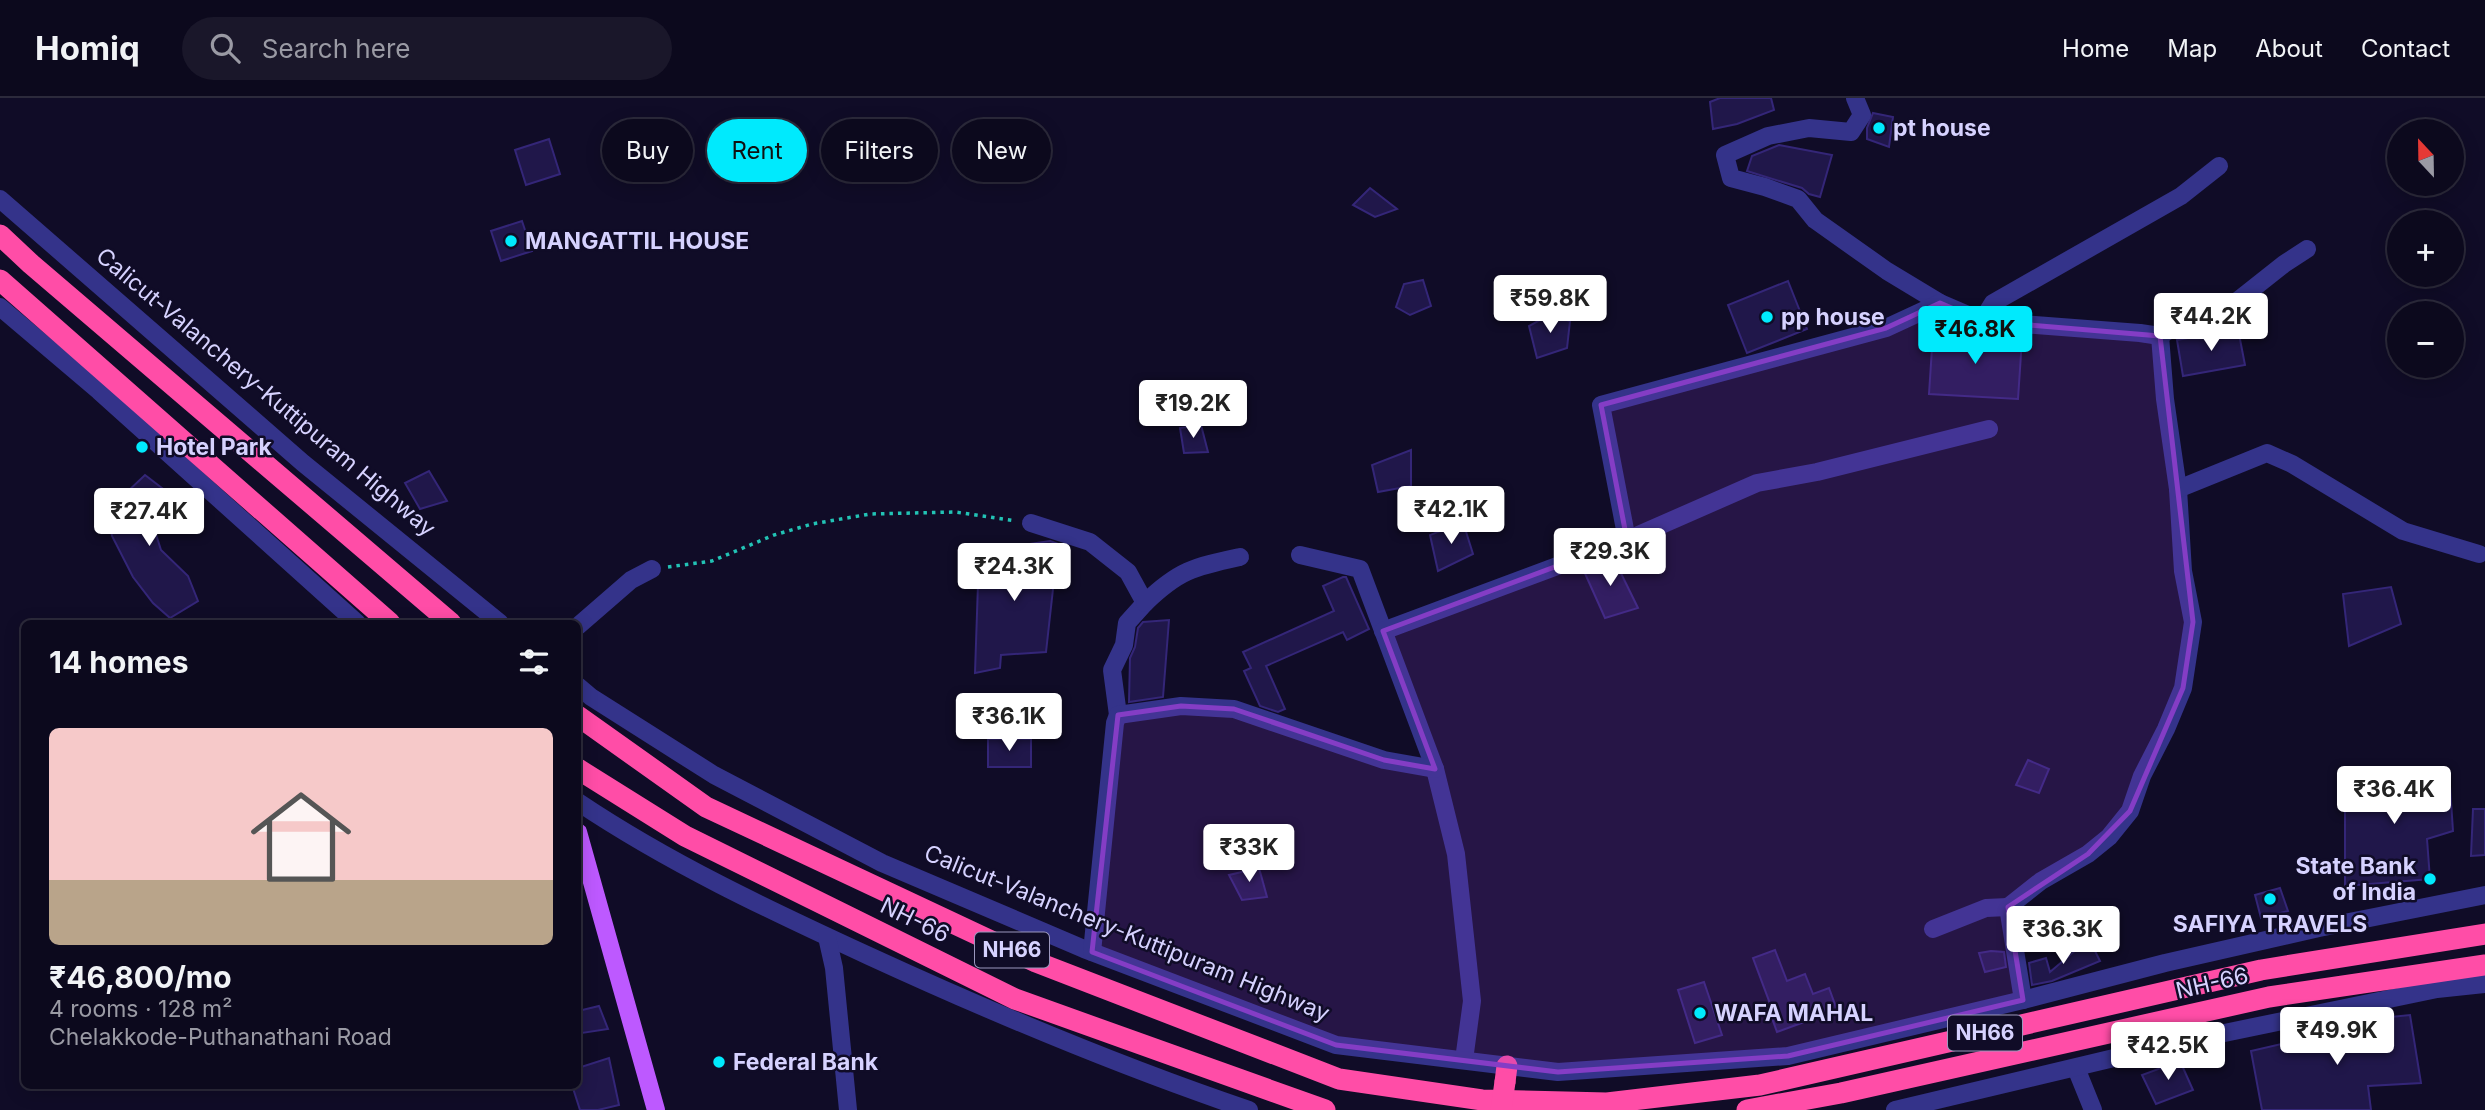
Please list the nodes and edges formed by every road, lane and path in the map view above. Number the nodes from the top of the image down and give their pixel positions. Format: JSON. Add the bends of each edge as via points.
{"nodes":[{"id":1,"x":1854,"y":98,"type":"edge"},
{"id":2,"x":2219,"y":166,"type":"dead end"},
{"id":3,"x":0,"y":199,"type":"edge"},
{"id":4,"x":0,"y":235,"type":"edge"},
{"id":5,"x":2307,"y":249,"type":"dead end"},
{"id":6,"x":0,"y":280,"type":"edge"},
{"id":7,"x":1940,"y":303,"type":"junction"},
{"id":8,"x":0,"y":307,"type":"edge"},
{"id":9,"x":1982,"y":321,"type":"junction"},
{"id":10,"x":2160,"y":337,"type":"junction"},
{"id":11,"x":1989,"y":429,"type":"dead end"},
{"id":12,"x":2178,"y":489,"type":"junction"},
{"id":13,"x":1031,"y":523,"type":"joint"},
{"id":14,"x":1627,"y":540,"type":"junction"},
{"id":15,"x":2479,"y":554,"type":"dead end"},
{"id":16,"x":1300,"y":555,"type":"dead end"},
{"id":17,"x":1240,"y":557,"type":"dead end"},
{"id":18,"x":652,"y":569,"type":"joint"},
{"id":19,"x":1145,"y":603,"type":"junction"},
{"id":20,"x":354,"y":620,"type":"edge"},
{"id":21,"x":387,"y":620,"type":"edge"},
{"id":22,"x":447,"y":620,"type":"edge"},
{"id":23,"x":496,"y":620,"type":"edge"},
{"id":24,"x":581,"y":623,"type":"edge"},
{"id":25,"x":1383,"y":631,"type":"junction"},
{"id":26,"x":581,"y":689,"type":"edge"},
{"id":27,"x":1118,"y":715,"type":"junction"},
{"id":28,"x":581,"y":718,"type":"edge"},
{"id":29,"x":1435,"y":769,"type":"junction"},
{"id":30,"x":581,"y":771,"type":"edge"},
{"id":31,"x":581,"y":804,"type":"edge"},
{"id":32,"x":581,"y":843,"type":"edge"},
{"id":33,"x":2485,"y":895,"type":"edge"},
{"id":34,"x":2008,"y":907,"type":"junction"},
{"id":35,"x":1933,"y":929,"type":"dead end"},
{"id":36,"x":2485,"y":934,"type":"edge"},
{"id":37,"x":827,"y":937,"type":"junction"},
{"id":38,"x":1092,"y":952,"type":"junction"},
{"id":39,"x":2485,"y":965,"type":"edge"},
{"id":40,"x":2485,"y":984,"type":"edge"},
{"id":41,"x":2023,"y":1000,"type":"junction"},
{"id":42,"x":1464,"y":1060,"type":"junction"},
{"id":43,"x":2076,"y":1068,"type":"junction"},
{"id":44,"x":1506,"y":1074,"type":"junction"},
{"id":45,"x":656,"y":1110,"type":"edge"},
{"id":46,"x":848,"y":1110,"type":"edge"},
{"id":47,"x":1249,"y":1110,"type":"edge"},
{"id":48,"x":1325,"y":1110,"type":"edge"},
{"id":49,"x":1501,"y":1110,"type":"edge"},
{"id":50,"x":1747,"y":1110,"type":"edge"},
{"id":51,"x":1895,"y":1110,"type":"edge"},
{"id":52,"x":2093,"y":1110,"type":"edge"}],
"edges":[{"from":1,"to":7,"type":"street","via":[[1861,115],[1851,132],[1810,128],[1768,136],[1725,155],[1731,178],[1798,199],[1815,220]]},
{"from":2,"to":9,"type":"street","via":[[2181,197],[1993,303]]},
{"from":3,"to":23,"type":"street","name":"Calicut-Valanchery-Kuttipuram Highway","via":[[303,463]]},
{"from":4,"to":22,"type":"highway"},
{"from":5,"to":10,"type":"street","via":[[2217,317],[2171,329]]},
{"from":6,"to":21,"type":"highway"},
{"from":7,"to":9,"type":"street"},
{"from":7,"to":14,"type":"street","via":[[1885,328],[1601,405]]},
{"from":8,"to":20,"type":"street"},
{"from":9,"to":10,"type":"street"},
{"from":10,"to":12,"type":"street"},
{"from":11,"to":14,"type":"street","via":[[1757,483]]},
{"from":12,"to":15,"type":"street","via":[[2267,453],[2403,531]]},
{"from":12,"to":34,"type":"street","via":[[2183,571],[2193,622],[2179,698],[2130,810],[2109,837]]},
{"from":13,"to":18,"type":"path","via":[[954,512],[870,514],[774,535],[712,561]]},
{"from":13,"to":19,"type":"street","via":[[1090,542],[1128,572]]},
{"from":14,"to":25,"type":"street"},
{"from":16,"to":25,"type":"street","via":[[1360,569]]},
{"from":17,"to":19,"type":"street","via":[[1198,566],[1168,581]]},
{"from":18,"to":24,"type":"street","via":[[631,580]]},
{"from":19,"to":27,"type":"street","via":[[1127,623],[1124,645],[1112,670]]},
{"from":25,"to":29,"type":"street"},
{"from":26,"to":38,"type":"street","name":"Calicut-Valanchery-Kuttipuram Highway","number":"NH66","via":[[714,775],[882,863]]},
{"from":27,"to":29,"type":"street","via":[[1181,706],[1234,709],[1384,760]]},
{"from":27,"to":38,"type":"street"},
{"from":28,"to":36,"type":"highway","name":"NH66","number":"NH66","via":[[706,807],[1036,962],[1339,1079],[1482,1100],[1606,1103],[1760,1084],[2261,970]]},
{"from":29,"to":42,"type":"street","via":[[1456,854],[1472,1001]]},
{"from":30,"to":48,"type":"highway","name":"NH-66","via":[[685,836],[1015,999]]},
{"from":31,"to":37,"type":"street","number":"NH66","via":[[733,891]]},
{"from":32,"to":45,"type":"main road"},
{"from":33,"to":41,"type":"street","name":"Calicut-Valanchery-Kuttipuram Highway","number":"NH66","via":[[2178,960]]},
{"from":34,"to":35,"type":"street","via":[[1986,908]]},
{"from":34,"to":41,"type":"street"},
{"from":37,"to":46,"type":"street"},
{"from":37,"to":47,"type":"street","number":"NH66","via":[[967,1000]]},
{"from":38,"to":42,"type":"street","name":"Calicut-Valanchery-Kuttipuram Highway","number":"NH66","via":[[1336,1045]]},
{"from":39,"to":50,"type":"highway","name":"NH-66","via":[[2269,998]]},
{"from":40,"to":43,"type":"street","number":"NH66","via":[[2437,989]]},
{"from":41,"to":44,"type":"street","name":"Calicut-Valanchery-Kuttipuram Highway","number":"NH66","via":[[1788,1056]]},
{"from":42,"to":44,"type":"street","name":"Calicut-Valanchery-Kuttipuram Highway","number":"NH66"},
{"from":43,"to":51,"type":"street","number":"NH66"},
{"from":43,"to":52,"type":"street"},
{"from":44,"to":49,"type":"highway","bridge":true}]}
